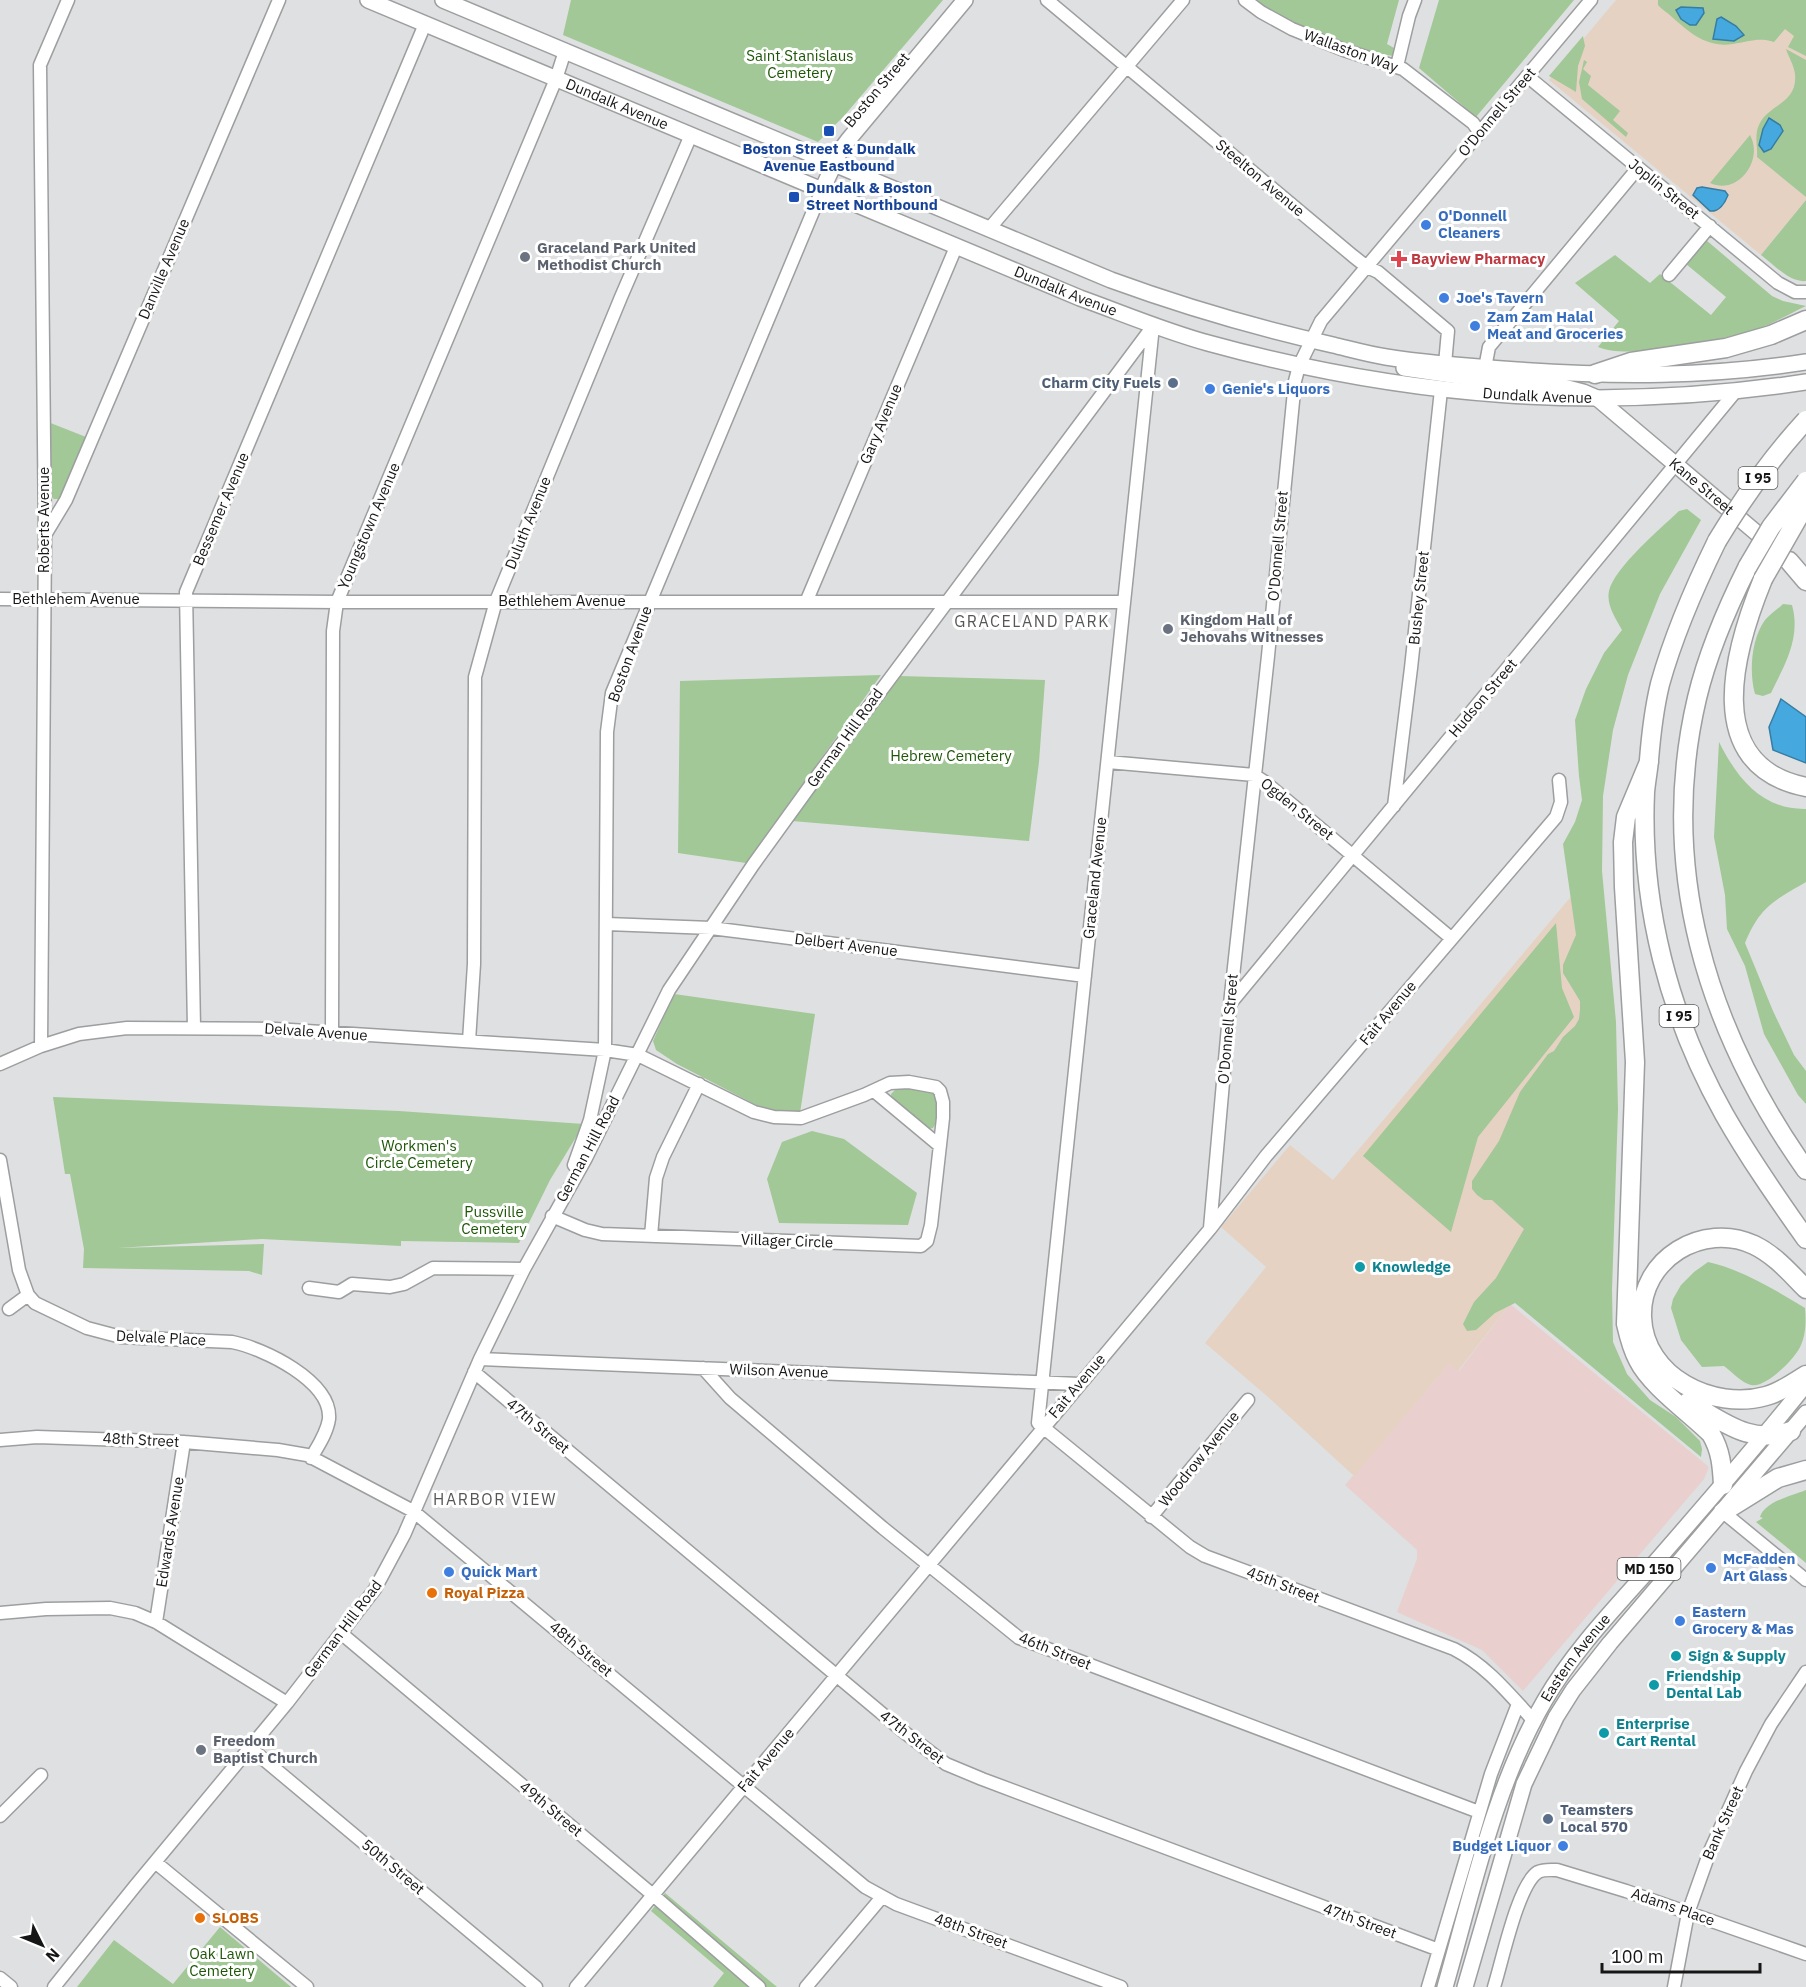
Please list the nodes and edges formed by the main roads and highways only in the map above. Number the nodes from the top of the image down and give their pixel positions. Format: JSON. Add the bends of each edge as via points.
{"nodes":[{"id":1,"x":368,"y":0,"type":"edge"},
{"id":2,"x":443,"y":0,"type":"edge"},
{"id":3,"x":954,"y":0,"type":"edge"},
{"id":4,"x":965,"y":0,"type":"edge"},
{"id":5,"x":468,"y":4,"type":"edge"},
{"id":6,"x":828,"y":162,"type":"junction"},
{"id":7,"x":822,"y":190,"type":"junction"},
{"id":8,"x":1806,"y":320,"type":"edge"},
{"id":9,"x":1386,"y":357,"type":"junction"},
{"id":10,"x":1806,"y":362,"type":"edge"},
{"id":11,"x":1594,"y":375,"type":"junction"},
{"id":12,"x":1806,"y":382,"type":"edge"},
{"id":13,"x":1597,"y":398,"type":"junction"},
{"id":14,"x":1806,"y":420,"type":"edge"},
{"id":15,"x":1806,"y":481,"type":"edge"},
{"id":16,"x":1806,"y":504,"type":"edge"},
{"id":17,"x":1789,"y":561,"type":"junction"},
{"id":18,"x":1806,"y":575,"type":"edge"},
{"id":19,"x":1806,"y":581,"type":"edge"},
{"id":20,"x":1649,"y":762,"type":"junction"},
{"id":21,"x":1806,"y":787,"type":"edge"},
{"id":22,"x":1736,"y":1049,"type":"junction"},
{"id":23,"x":1806,"y":1151,"type":"edge"},
{"id":24,"x":1806,"y":1170,"type":"edge"},
{"id":25,"x":1806,"y":1239,"type":"edge"},
{"id":26,"x":1806,"y":1289,"type":"edge"},
{"id":27,"x":1806,"y":1375,"type":"edge"},
{"id":28,"x":1806,"y":1384,"type":"edge"},
{"id":29,"x":1660,"y":1387,"type":"junction"},
{"id":30,"x":1806,"y":1413,"type":"edge"},
{"id":31,"x":1791,"y":1431,"type":"junction"},
{"id":32,"x":1763,"y":1437,"type":"junction"},
{"id":33,"x":1806,"y":1470,"type":"edge"},
{"id":34,"x":1723,"y":1485,"type":"junction"},
{"id":35,"x":1723,"y":1512,"type":"junction"},
{"id":36,"x":1577,"y":1655,"type":"junction"},
{"id":37,"x":1556,"y":1717,"type":"junction"},
{"id":38,"x":1534,"y":1721,"type":"junction"},
{"id":39,"x":1513,"y":1816,"type":"junction"},
{"id":40,"x":1445,"y":1987,"type":"edge"},
{"id":41,"x":1465,"y":1987,"type":"edge"}],
"edges":[{"from":1,"to":7,"type":"main road","name":"Dundalk Avenue"},
{"from":2,"to":5,"type":"main road","name":"Dundalk Avenue"},
{"from":3,"to":6,"type":"main road","name":"Boston Street","via":[[841,133]]},
{"from":4,"to":6,"type":"main road","name":"Boston Street"},
{"from":5,"to":6,"type":"main road","name":"Dundalk Avenue","via":[[565,51]]},
{"from":6,"to":7,"type":"main road","name":"Boston Street"},
{"from":6,"to":9,"type":"main road","name":"Dundalk Avenue","via":[[1166,300],[1260,329]]},
{"from":7,"to":13,"type":"main road","name":"Dundalk Avenue","via":[[1154,326],[1209,343],[1299,366],[1441,390],[1510,397]]},
{"from":8,"to":11,"type":"highway","via":[[1726,348],[1632,362]]},
{"from":9,"to":11,"type":"main road","name":"Dundalk Avenue"},
{"from":9,"to":13,"type":"main road","via":[[1405,369],[1552,384]]},
{"from":10,"to":11,"type":"main road","name":"Dundalk Avenue","via":[[1707,374]]},
{"from":12,"to":13,"type":"main road","name":"Dundalk Avenue","via":[[1736,392]]},
{"from":13,"to":17,"type":"main road","name":"Kane Street"},
{"from":14,"to":20,"type":"highway","number":"I 95","bridge":true,"via":[[1746,495],[1716,541],[1694,587],[1660,687]]},
{"from":15,"to":22,"type":"highway","number":"I 95","bridge":true,"via":[[1771,526],[1729,604],[1697,698],[1689,745],[1683,840],[1695,930],[1718,1008]]},
{"from":16,"to":21,"type":"highway","bridge":true,"via":[[1750,610],[1736,670],[1734,721],[1739,737],[1759,766],[1788,783]]},
{"from":17,"to":18,"type":"main road","name":"Kane Street"},
{"from":17,"to":19,"type":"highway"},
{"from":20,"to":25,"type":"highway","number":"I 95","via":[[1645,790],[1648,887],[1665,975],[1680,1020],[1723,1113],[1756,1169]]},
{"from":20,"to":29,"type":"highway","via":[[1626,817],[1623,842],[1635,1062],[1626,1324],[1638,1361]]},
{"from":22,"to":23,"type":"highway"},
{"from":22,"to":24,"type":"highway","number":"I 95","via":[[1758,1094]]},
{"from":26,"to":27,"type":"highway","via":[[1754,1245],[1723,1237],[1705,1238],[1676,1251],[1661,1265],[1644,1297],[1642,1317],[1646,1337],[1660,1364],[1686,1386],[1703,1394],[1746,1400],[1783,1390]]},
{"from":28,"to":32,"type":"main road","name":"Eastern Avenue","number":"MD 150"},
{"from":29,"to":32,"type":"highway","via":[[1733,1427]]},
{"from":29,"to":34,"type":"highway","via":[[1711,1434],[1722,1462]]},
{"from":30,"to":31,"type":"main road","name":"Eastern Avenue","number":"MD 150"},
{"from":31,"to":32,"type":"highway"},
{"from":31,"to":35,"type":"main road","name":"Eastern Avenue","number":"MD 150"},
{"from":32,"to":34,"type":"main road","name":"Eastern Avenue","number":"MD 150"},
{"from":33,"to":35,"type":"highway","via":[[1778,1478]]},
{"from":34,"to":36,"type":"main road","name":"Eastern Avenue","number":"MD 150"},
{"from":35,"to":37,"type":"main road","name":"Eastern Avenue","number":"MD 150","via":[[1605,1650]]},
{"from":36,"to":37,"type":"main road","via":[[1577,1666],[1551,1706]]},
{"from":36,"to":38,"type":"main road","name":"Eastern Avenue","number":"MD 150","via":[[1552,1687]]},
{"from":37,"to":39,"type":"main road","name":"Eastern Avenue","number":"MD 150"},
{"from":38,"to":39,"type":"main road","via":[[1539,1731],[1516,1786]]},
{"from":38,"to":40,"type":"main road","name":"Eastern Avenue","number":"MD 150","via":[[1492,1822]]},
{"from":39,"to":41,"type":"main road","name":"Eastern Avenue","number":"MD 150"}]}
